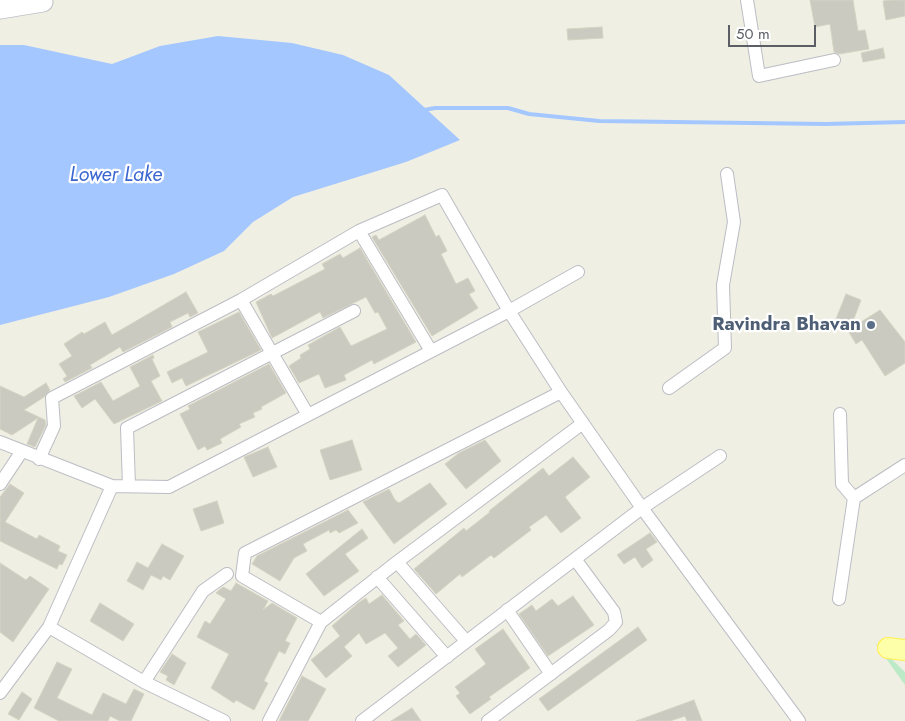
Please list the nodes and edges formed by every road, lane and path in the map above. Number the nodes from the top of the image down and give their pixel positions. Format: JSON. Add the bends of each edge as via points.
{"nodes":[{"id":1,"x":747,"y":0,"type":"edge"},
{"id":2,"x":44,"y":2,"type":"dead end"},
{"id":3,"x":0,"y":9,"type":"edge"},
{"id":4,"x":834,"y":60,"type":"dead end"},
{"id":5,"x":727,"y":174,"type":"dead end"},
{"id":6,"x":359,"y":231,"type":"junction"},
{"id":7,"x":578,"y":272,"type":"dead end"},
{"id":8,"x":241,"y":300,"type":"junction"},
{"id":9,"x":354,"y":311,"type":"dead end"},
{"id":10,"x":509,"y":311,"type":"junction"},
{"id":11,"x":431,"y":351,"type":"junction"},
{"id":12,"x":272,"y":354,"type":"junction"},
{"id":13,"x":670,"y":388,"type":"dead end"},
{"id":14,"x":561,"y":392,"type":"junction"},
{"id":15,"x":840,"y":414,"type":"dead end"},
{"id":16,"x":308,"y":415,"type":"junction"},
{"id":17,"x":583,"y":423,"type":"junction"},
{"id":18,"x":0,"y":442,"type":"edge"},
{"id":19,"x":22,"y":451,"type":"junction"},
{"id":20,"x":720,"y":456,"type":"dead end"},
{"id":21,"x":39,"y":458,"type":"junction"},
{"id":22,"x":905,"y":465,"type":"edge"},
{"id":23,"x":0,"y":484,"type":"edge"},
{"id":24,"x":112,"y":486,"type":"junction"},
{"id":25,"x":129,"y":486,"type":"junction"},
{"id":26,"x":854,"y":498,"type":"junction"},
{"id":27,"x":642,"y":508,"type":"junction"},
{"id":28,"x":575,"y":559,"type":"junction"},
{"id":29,"x":397,"y":562,"type":"junction"},
{"id":30,"x":227,"y":574,"type":"dead end"},
{"id":31,"x":377,"y":577,"type":"junction"},
{"id":32,"x":839,"y":599,"type":"dead end"},
{"id":33,"x":507,"y":610,"type":"junction"},
{"id":34,"x":321,"y":622,"type":"junction"},
{"id":35,"x":48,"y":627,"type":"junction"},
{"id":36,"x":466,"y":641,"type":"junction"},
{"id":37,"x":447,"y":657,"type":"junction"},
{"id":38,"x":551,"y":674,"type":"junction"},
{"id":39,"x":144,"y":682,"type":"junction"},
{"id":40,"x":0,"y":693,"type":"edge"},
{"id":41,"x":224,"y":721,"type":"edge"},
{"id":42,"x":269,"y":721,"type":"edge"},
{"id":43,"x":362,"y":721,"type":"edge"},
{"id":44,"x":488,"y":721,"type":"edge"},
{"id":45,"x":799,"y":721,"type":"edge"}],
"edges":[{"from":1,"to":4,"type":"street","via":[[759,76]]},
{"from":2,"to":3,"type":"street"},
{"from":5,"to":13,"type":"street","via":[[734,222],[723,285],[725,348]]},
{"from":6,"to":8,"type":"street"},
{"from":6,"to":10,"type":"street","via":[[442,195]]},
{"from":6,"to":11,"type":"street"},
{"from":7,"to":10,"type":"street"},
{"from":8,"to":12,"type":"street"},
{"from":8,"to":21,"type":"street","via":[[52,398],[54,426]]},
{"from":9,"to":12,"type":"street"},
{"from":10,"to":11,"type":"street"},
{"from":10,"to":14,"type":"street"},
{"from":11,"to":16,"type":"street"},
{"from":12,"to":16,"type":"street"},
{"from":12,"to":25,"type":"street","via":[[127,428]]},
{"from":14,"to":17,"type":"street"},
{"from":14,"to":34,"type":"street","via":[[245,553],[242,576]]},
{"from":15,"to":26,"type":"street","via":[[842,484]]},
{"from":16,"to":25,"type":"street","via":[[169,487]]},
{"from":17,"to":27,"type":"street"},
{"from":17,"to":29,"type":"street"},
{"from":18,"to":19,"type":"street"},
{"from":19,"to":21,"type":"street"},
{"from":19,"to":23,"type":"street"},
{"from":20,"to":27,"type":"street"},
{"from":21,"to":24,"type":"street"},
{"from":22,"to":26,"type":"street"},
{"from":24,"to":25,"type":"street"},
{"from":24,"to":35,"type":"street"},
{"from":26,"to":32,"type":"street"},
{"from":27,"to":28,"type":"street"},
{"from":27,"to":45,"type":"street"},
{"from":28,"to":33,"type":"street"},
{"from":28,"to":38,"type":"street","via":[[614,612],[616,622]]},
{"from":29,"to":31,"type":"street"},
{"from":29,"to":36,"type":"street"},
{"from":30,"to":39,"type":"street","via":[[203,591]]},
{"from":31,"to":34,"type":"street"},
{"from":31,"to":37,"type":"street"},
{"from":33,"to":36,"type":"street"},
{"from":33,"to":38,"type":"street"},
{"from":34,"to":42,"type":"street"},
{"from":35,"to":39,"type":"street"},
{"from":35,"to":40,"type":"street"},
{"from":36,"to":37,"type":"street"},
{"from":37,"to":43,"type":"street"},
{"from":38,"to":44,"type":"street"},
{"from":39,"to":41,"type":"street"}]}
